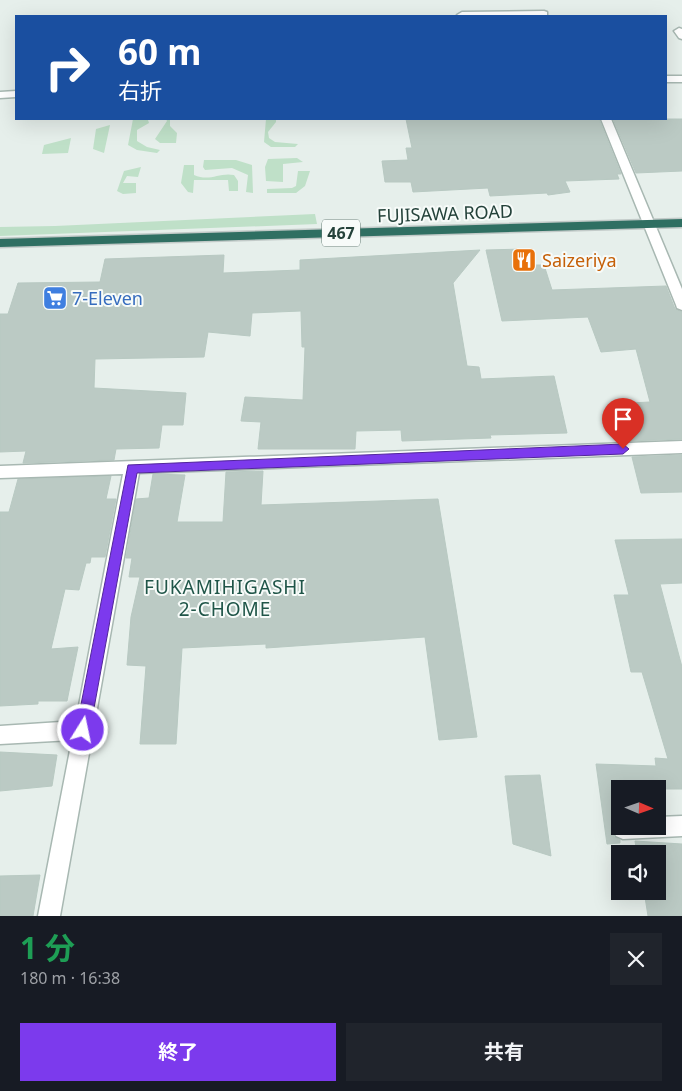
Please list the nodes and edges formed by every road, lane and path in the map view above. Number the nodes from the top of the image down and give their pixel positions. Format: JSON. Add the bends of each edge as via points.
{"nodes":[{"id":1,"x":543,"y":12,"type":"edge"},
{"id":2,"x":462,"y":15,"type":"edge"},
{"id":3,"x":667,"y":79,"type":"edge"},
{"id":4,"x":682,"y":79,"type":"edge"},
{"id":5,"x":15,"y":94,"type":"edge"},
{"id":6,"x":0,"y":95,"type":"edge"},
{"id":7,"x":606,"y":120,"type":"edge"},
{"id":8,"x":682,"y":223,"type":"edge"},
{"id":9,"x":648,"y":224,"type":"junction"},
{"id":10,"x":0,"y":243,"type":"edge"},
{"id":11,"x":682,"y":305,"type":"edge"},
{"id":12,"x":682,"y":447,"type":"edge"},
{"id":13,"x":132,"y":468,"type":"junction"},
{"id":14,"x":0,"y":472,"type":"edge"},
{"id":15,"x":83,"y":730,"type":"junction"},
{"id":16,"x":0,"y":735,"type":"edge"},
{"id":17,"x":682,"y":826,"type":"edge"},
{"id":18,"x":666,"y":827,"type":"edge"},
{"id":19,"x":49,"y":916,"type":"edge"}],
"edges":[{"from":1,"to":2,"type":"street"},
{"from":3,"to":4,"type":"street"},
{"from":5,"to":6,"type":"street"},
{"from":7,"to":9,"type":"street"},
{"from":8,"to":9,"type":"highway","name":"FUJISAWA ROAD","number":"467"},
{"from":9,"to":10,"type":"highway","name":"FUJISAWA ROAD","number":"467"},
{"from":9,"to":11,"type":"street"},
{"from":12,"to":13,"type":"street"},
{"from":13,"to":14,"type":"street"},
{"from":13,"to":15,"type":"street"},
{"from":15,"to":16,"type":"street"},
{"from":15,"to":19,"type":"street"},
{"from":17,"to":18,"type":"street"}]}
